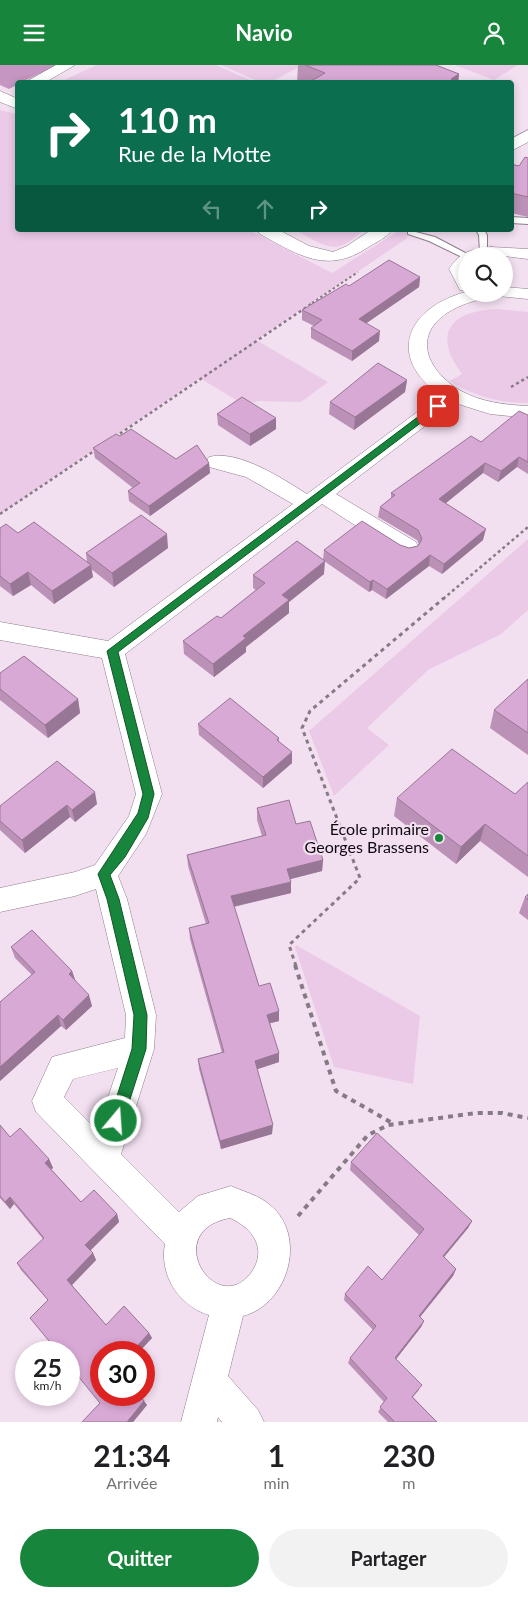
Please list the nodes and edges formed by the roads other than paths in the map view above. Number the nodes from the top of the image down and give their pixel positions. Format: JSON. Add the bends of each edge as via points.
{"nodes":[{"id":1,"x":68,"y":65,"type":"edge"},
{"id":2,"x":37,"y":80,"type":"edge"},
{"id":3,"x":15,"y":90,"type":"edge"},
{"id":4,"x":0,"y":97,"type":"edge"},
{"id":5,"x":15,"y":104,"type":"edge"},
{"id":6,"x":528,"y":135,"type":"edge"},
{"id":7,"x":514,"y":144,"type":"edge"},
{"id":8,"x":514,"y":220,"type":"edge"},
{"id":9,"x":528,"y":221,"type":"edge"},
{"id":10,"x":270,"y":232,"type":"edge"},
{"id":11,"x":380,"y":232,"type":"edge"},
{"id":12,"x":411,"y":232,"type":"dead end"},
{"id":13,"x":481,"y":232,"type":"edge"},
{"id":14,"x":477,"y":247,"type":"edge"},
{"id":15,"x":458,"y":250,"type":"edge"},
{"id":16,"x":513,"y":255,"type":"edge"},
{"id":17,"x":528,"y":255,"type":"edge"},
{"id":18,"x":513,"y":293,"type":"edge"},
{"id":19,"x":528,"y":294,"type":"edge"},
{"id":20,"x":458,"y":299,"type":"edge"},
{"id":21,"x":453,"y":395,"type":"junction"},
{"id":22,"x":528,"y":412,"type":"edge"},
{"id":23,"x":216,"y":462,"type":"dead end"},
{"id":24,"x":315,"y":499,"type":"junction"},
{"id":25,"x":408,"y":549,"type":"edge"},
{"id":26,"x":0,"y":631,"type":"edge"},
{"id":27,"x":112,"y":651,"type":"junction"},
{"id":28,"x":104,"y":874,"type":"junction"},
{"id":29,"x":0,"y":901,"type":"edge"},
{"id":30,"x":139,"y":1049,"type":"junction"},
{"id":31,"x":104,"y":1157,"type":"junction"},
{"id":32,"x":182,"y":1238,"type":"junction"},
{"id":33,"x":230,"y":1303,"type":"junction"},
{"id":34,"x":209,"y":1381,"type":"junction"},
{"id":35,"x":199,"y":1422,"type":"edge"},
{"id":36,"x":246,"y":1422,"type":"edge"}],
"edges":[{"from":1,"to":2,"type":"street"},
{"from":3,"to":4,"type":"street"},
{"from":4,"to":5,"type":"street"},
{"from":6,"to":7,"type":"street"},
{"from":8,"to":9,"type":"lane"},
{"from":10,"to":11,"type":"street","via":[[311,253],[331,257],[348,252]]},
{"from":12,"to":15,"type":"lane"},
{"from":13,"to":14,"type":"lane","via":[[483,235]]},
{"from":16,"to":17,"type":"street"},
{"from":18,"to":19,"type":"street"},
{"from":20,"to":21,"type":"street","via":[[429,317],[417,338],[417,351],[428,375]]},
{"from":21,"to":22,"type":"street","via":[[493,409]]},
{"from":21,"to":24,"type":"street"},
{"from":23,"to":24,"type":"street","via":[[254,471]]},
{"from":24,"to":25,"type":"street"},
{"from":24,"to":27,"type":"street"},
{"from":26,"to":27,"type":"street"},
{"from":27,"to":28,"type":"street","via":[[149,794],[144,815]]},
{"from":28,"to":29,"type":"street"},
{"from":28,"to":30,"type":"street","via":[[141,1015]]},
{"from":30,"to":31,"type":"street"},
{"from":30,"to":31,"type":"street","via":[[63,1067],[47,1101]]},
{"from":31,"to":32,"type":"street"},
{"from":32,"to":33,"type":"street","via":[[182,1269],[189,1283],[200,1295]]},
{"from":32,"to":33,"type":"street","via":[[189,1223],[201,1211],[215,1204],[231,1202],[246,1206],[259,1214],[269,1227],[274,1243],[274,1260],[269,1276],[259,1290]]},
{"from":33,"to":34,"type":"street"},
{"from":34,"to":35,"type":"street"},
{"from":34,"to":36,"type":"street"}]}
